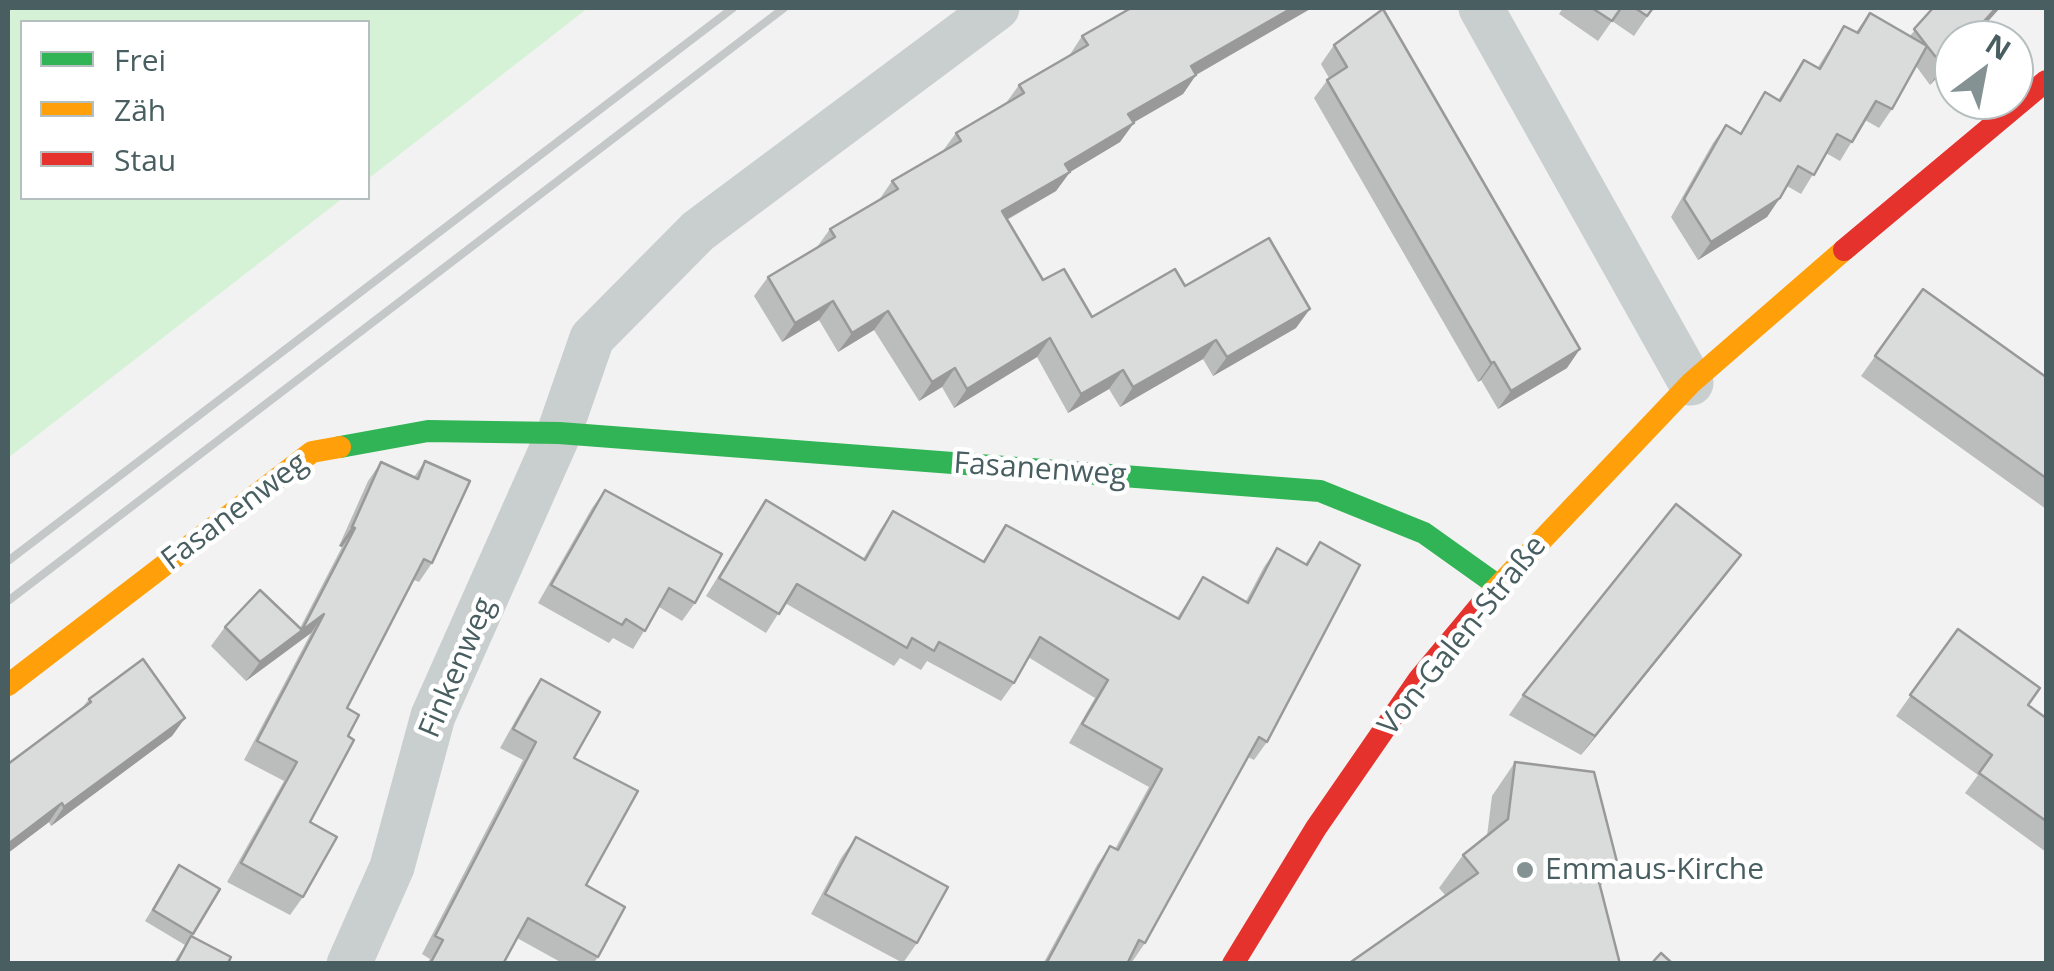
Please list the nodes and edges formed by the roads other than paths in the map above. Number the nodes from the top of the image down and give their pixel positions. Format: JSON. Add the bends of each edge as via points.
{"nodes":[{"id":1,"x":997,"y":8,"type":"edge"},
{"id":2,"x":1481,"y":8,"type":"edge"},
{"id":3,"x":2046,"y":81,"type":"edge"},
{"id":4,"x":1692,"y":383,"type":"junction"},
{"id":5,"x":558,"y":433,"type":"junction"},
{"id":6,"x":1497,"y":585,"type":"junction"},
{"id":7,"x":8,"y":684,"type":"edge"},
{"id":8,"x":349,"y":964,"type":"edge"},
{"id":9,"x":1233,"y":964,"type":"edge"}],
"edges":[{"from":1,"to":5,"type":"street","via":[[698,232],[592,338]]},
{"from":2,"to":4,"type":"street"},
{"from":3,"to":4,"type":"street","name":"Von-Galen-Straße"},
{"from":4,"to":6,"type":"street","name":"Von-Galen-Straße"},
{"from":5,"to":6,"type":"street","name":"Fasanenweg","via":[[1320,491],[1424,533]]},
{"from":5,"to":7,"type":"street","name":"Fasanenweg","via":[[428,431],[312,452]]},
{"from":5,"to":8,"type":"street","name":"Finkenweg","via":[[433,716],[392,866]]},
{"from":6,"to":9,"type":"street","name":"Von-Galen-Straße","via":[[1419,679]]}]}
